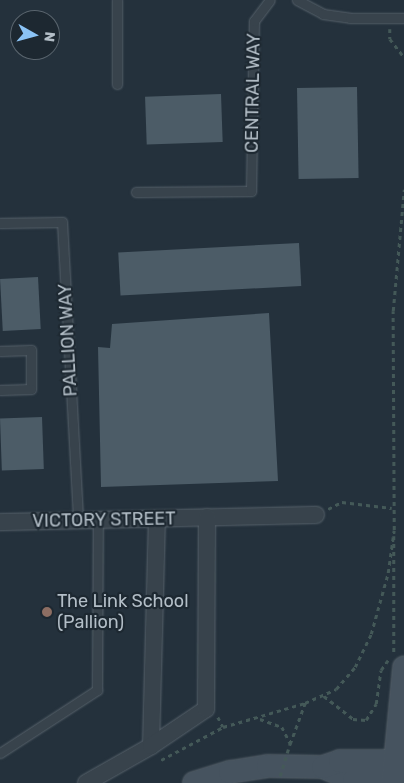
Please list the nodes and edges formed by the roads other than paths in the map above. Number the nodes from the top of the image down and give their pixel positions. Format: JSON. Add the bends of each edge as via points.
{"nodes":[{"id":1,"x":117,"y":0,"type":"edge"},
{"id":2,"x":270,"y":0,"type":"edge"},
{"id":3,"x":296,"y":0,"type":"edge"},
{"id":4,"x":404,"y":18,"type":"edge"},
{"id":5,"x":117,"y":84,"type":"dead end"},
{"id":6,"x":136,"y":192,"type":"dead end"},
{"id":7,"x":0,"y":223,"type":"edge"},
{"id":8,"x":0,"y":351,"type":"edge"},
{"id":9,"x":0,"y":390,"type":"edge"},
{"id":10,"x":316,"y":515,"type":"road end"},
{"id":11,"x":207,"y":517,"type":"junction"},
{"id":12,"x":157,"y":518,"type":"junction"},
{"id":13,"x":78,"y":520,"type":"junction"},
{"id":14,"x":98,"y":520,"type":"junction"},
{"id":15,"x":0,"y":522,"type":"edge"},
{"id":16,"x":404,"y":668,"type":"edge"},
{"id":17,"x":0,"y":753,"type":"edge"},
{"id":18,"x":154,"y":754,"type":"junction"},
{"id":19,"x":400,"y":761,"type":"edge"},
{"id":20,"x":322,"y":767,"type":"junction"},
{"id":21,"x":86,"y":783,"type":"edge"},
{"id":22,"x":194,"y":783,"type":"edge"},
{"id":23,"x":382,"y":783,"type":"edge"},
{"id":24,"x":393,"y":783,"type":"edge"}],
"edges":[{"from":1,"to":5,"type":"lane"},
{"from":2,"to":6,"type":"lane","name":"CENTRAL WAY","via":[[254,21],[251,191]]},
{"from":3,"to":4,"type":"lane","via":[[323,14],[350,18]]},
{"from":7,"to":13,"type":"lane","name":"PALLION WAY","via":[[62,222]]},
{"from":8,"to":9,"type":"lane","via":[[31,350],[31,388]]},
{"from":10,"to":11,"type":"street","name":"VICTORY STREET"},
{"from":11,"to":12,"type":"street","name":"VICTORY STREET"},
{"from":11,"to":18,"type":"street","via":[[206,709]]},
{"from":12,"to":14,"type":"street","name":"VICTORY STREET"},
{"from":12,"to":18,"type":"street"},
{"from":13,"to":14,"type":"street","name":"VICTORY STREET"},
{"from":13,"to":15,"type":"street","name":"VICTORY STREET"},
{"from":14,"to":17,"type":"lane","via":[[97,690]]},
{"from":16,"to":19,"type":"street"},
{"from":18,"to":21,"type":"street"},
{"from":19,"to":20,"type":"street","via":[[340,761]]},
{"from":19,"to":24,"type":"street"},
{"from":20,"to":22,"type":"street","via":[[268,766],[230,772]]},
{"from":20,"to":23,"type":"street","via":[[354,780]]}]}
